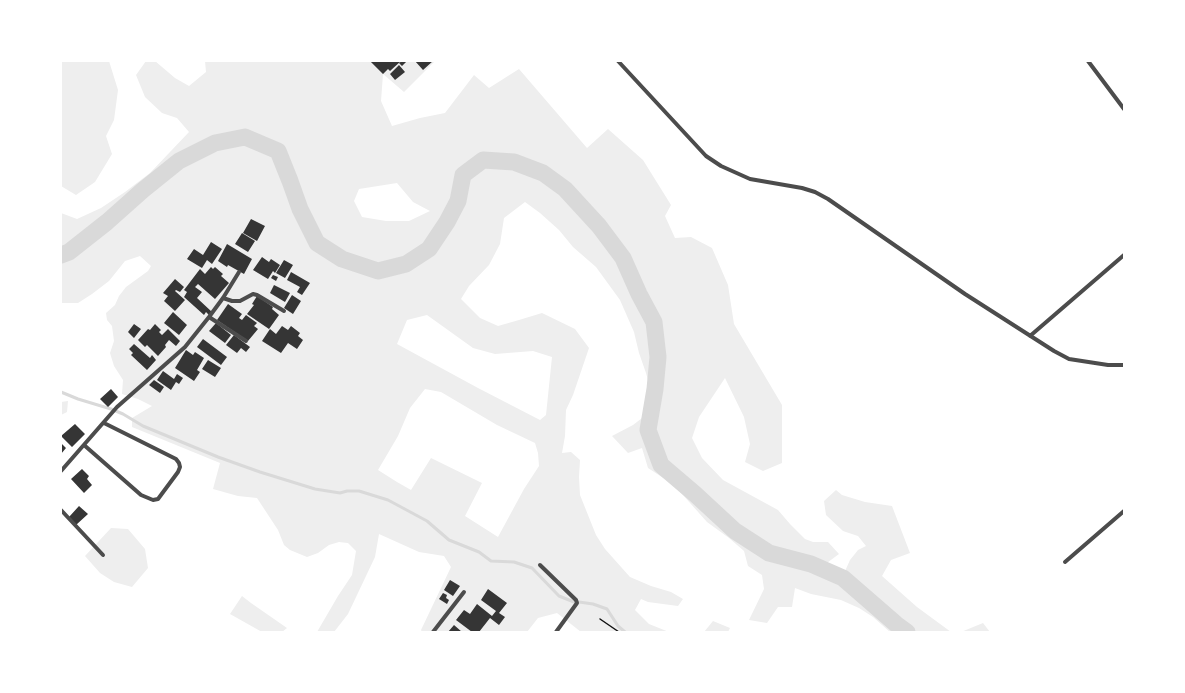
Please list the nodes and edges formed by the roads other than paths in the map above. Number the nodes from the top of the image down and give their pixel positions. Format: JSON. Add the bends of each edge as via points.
{"nodes":[{"id":1,"x":618,"y":61,"type":"edge"},
{"id":2,"x":1088,"y":61,"type":"edge"},
{"id":3,"x":1124,"y":109,"type":"edge"},
{"id":4,"x":1124,"y":255,"type":"edge"},
{"id":5,"x":239,"y":272,"type":"dead end"},
{"id":6,"x":223,"y":298,"type":"junction"},
{"id":7,"x":284,"y":311,"type":"dead end"},
{"id":8,"x":209,"y":317,"type":"junction"},
{"id":9,"x":1030,"y":336,"type":"junction"},
{"id":10,"x":246,"y":341,"type":"dead end"},
{"id":11,"x":1124,"y":365,"type":"edge"},
{"id":12,"x":104,"y":423,"type":"junction"},
{"id":13,"x":84,"y":445,"type":"junction"},
{"id":14,"x":61,"y":471,"type":"edge"},
{"id":15,"x":61,"y":510,"type":"edge"},
{"id":16,"x":1124,"y":511,"type":"edge"},
{"id":17,"x":103,"y":555,"type":"dead end"},
{"id":18,"x":1065,"y":562,"type":"dead end"},
{"id":19,"x":540,"y":565,"type":"dead end"},
{"id":20,"x":464,"y":592,"type":"dead end"},
{"id":21,"x":433,"y":632,"type":"edge"},
{"id":22,"x":556,"y":632,"type":"edge"}],
"edges":[{"from":1,"to":9,"type":"street","via":[[706,156],[750,179],[802,188],[828,199]]},
{"from":2,"to":3,"type":"street"},
{"from":4,"to":9,"type":"street"},
{"from":5,"to":6,"type":"street"},
{"from":6,"to":7,"type":"street","via":[[240,300],[253,294]]},
{"from":6,"to":8,"type":"street"},
{"from":8,"to":10,"type":"street"},
{"from":8,"to":12,"type":"street","via":[[185,346],[117,407]]},
{"from":9,"to":11,"type":"street","via":[[1069,359]]},
{"from":12,"to":13,"type":"street"},
{"from":12,"to":13,"type":"street","via":[[176,459],[179,463],[178,472],[158,498],[153,500],[141,495]]},
{"from":13,"to":14,"type":"street"},
{"from":15,"to":17,"type":"street"},
{"from":16,"to":18,"type":"street"},
{"from":19,"to":22,"type":"street","via":[[577,603]]},
{"from":20,"to":21,"type":"street"}]}
